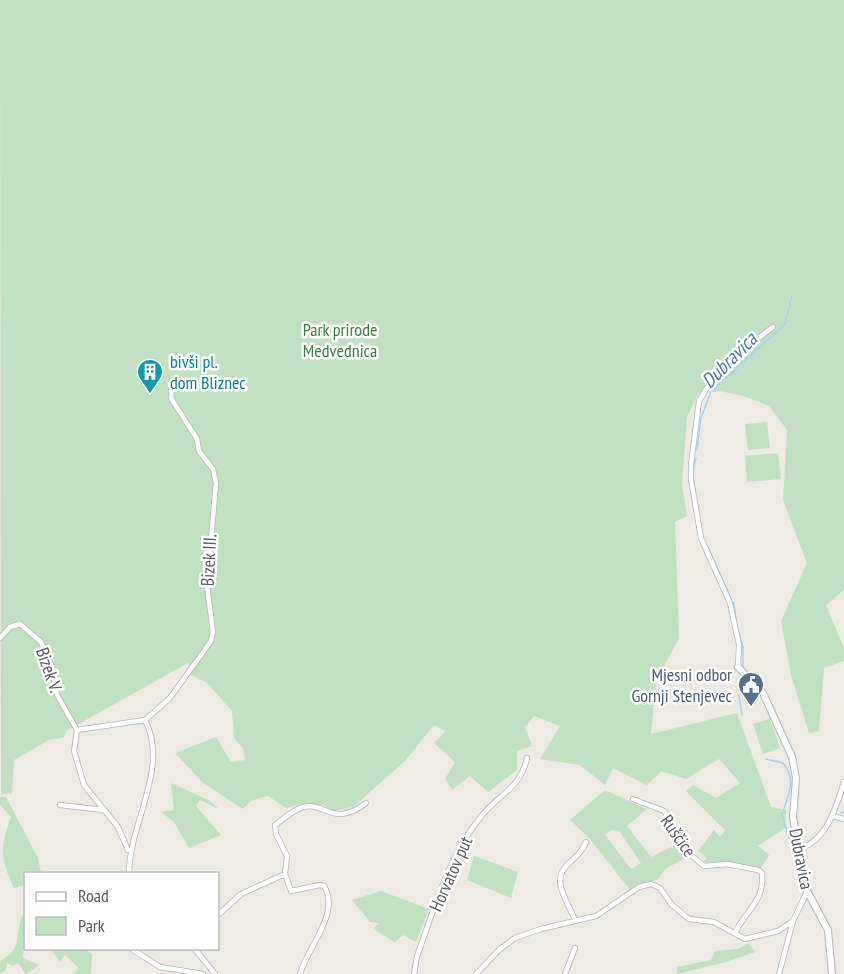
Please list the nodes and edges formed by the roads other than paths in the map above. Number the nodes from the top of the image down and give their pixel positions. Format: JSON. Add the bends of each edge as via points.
{"nodes":[{"id":1,"x":772,"y":327,"type":"dead end"},
{"id":2,"x":172,"y":387,"type":"dead end"},
{"id":3,"x":0,"y":639,"type":"edge"},
{"id":4,"x":738,"y":667,"type":"joint"},
{"id":5,"x":145,"y":720,"type":"junction"},
{"id":6,"x":77,"y":730,"type":"junction"},
{"id":7,"x":527,"y":758,"type":"dead end"},
{"id":8,"x":844,"y":782,"type":"edge"},
{"id":9,"x":633,"y":799,"type":"dead end"},
{"id":10,"x":366,"y":803,"type":"dead end"},
{"id":11,"x":60,"y":805,"type":"dead end"},
{"id":12,"x":104,"y":810,"type":"junction"},
{"id":13,"x":833,"y":816,"type":"junction"},
{"id":14,"x":844,"y":819,"type":"edge"},
{"id":15,"x":586,"y":842,"type":"dead end"},
{"id":16,"x":799,"y":849,"type":"junction"},
{"id":17,"x":129,"y":853,"type":"junction"},
{"id":18,"x":129,"y":872,"type":"edge"},
{"id":19,"x":285,"y":873,"type":"junction"},
{"id":20,"x":806,"y":894,"type":"junction"},
{"id":21,"x":219,"y":914,"type":"edge"},
{"id":22,"x":575,"y":920,"type":"junction"},
{"id":23,"x":793,"y":921,"type":"junction"},
{"id":24,"x":735,"y":933,"type":"junction"},
{"id":25,"x":575,"y":948,"type":"dead end"},
{"id":26,"x":133,"y":950,"type":"edge"},
{"id":27,"x":196,"y":950,"type":"edge"},
{"id":28,"x":203,"y":974,"type":"edge"},
{"id":29,"x":215,"y":974,"type":"edge"},
{"id":30,"x":300,"y":974,"type":"edge"},
{"id":31,"x":414,"y":974,"type":"edge"},
{"id":32,"x":476,"y":974,"type":"edge"},
{"id":33,"x":565,"y":974,"type":"edge"},
{"id":34,"x":779,"y":974,"type":"edge"},
{"id":35,"x":832,"y":974,"type":"edge"}],
"edges":[{"from":1,"to":4,"type":"street","name":"Dubravica","via":[[738,353],[706,388],[699,401],[691,465],[701,538],[730,603],[739,645]]},
{"from":2,"to":5,"type":"street","name":"Bizek III.","via":[[171,398],[197,439],[216,483],[207,586],[213,632],[211,641],[170,698]]},
{"from":3,"to":6,"type":"street","name":"Bizek V.","via":[[10,627],[20,624],[42,642],[57,695]]},
{"from":4,"to":16,"type":"street","name":"Dubravica","via":[[763,693],[792,757],[796,778],[793,817]]},
{"from":5,"to":6,"type":"street"},
{"from":5,"to":17,"type":"street","via":[[152,738],[152,774]]},
{"from":6,"to":12,"type":"street","via":[[74,750],[84,784]]},
{"from":7,"to":31,"type":"street","name":"Horvatov put","via":[[522,777],[494,801],[462,842],[417,956]]},
{"from":8,"to":13,"type":"street"},
{"from":9,"to":24,"type":"street","name":"Ruščice","via":[[664,812],[693,860],[704,866],[727,864],[762,873],[760,898]]},
{"from":10,"to":19,"type":"street","via":[[337,815],[305,807],[275,825],[288,860]]},
{"from":11,"to":12,"type":"street"},
{"from":12,"to":17,"type":"street","via":[[118,826]]},
{"from":13,"to":14,"type":"street"},
{"from":13,"to":16,"type":"street","via":[[812,844]]},
{"from":15,"to":22,"type":"street","via":[[579,857],[567,864],[561,874],[560,887]]},
{"from":16,"to":20,"type":"street","name":"Dubravica"},
{"from":17,"to":18,"type":"street"},
{"from":19,"to":21,"type":"street","via":[[241,894]]},
{"from":19,"to":30,"type":"street","via":[[291,891],[320,885],[327,893],[327,914]]},
{"from":20,"to":23,"type":"street"},
{"from":20,"to":35,"type":"street","name":"Dubravica","via":[[828,930]]},
{"from":22,"to":24,"type":"street","via":[[604,912],[639,887],[651,884],[660,888],[689,919],[714,922]]},
{"from":22,"to":32,"type":"street","via":[[515,938]]},
{"from":23,"to":24,"type":"street","via":[[778,931],[745,939]]},
{"from":23,"to":34,"type":"street"},
{"from":25,"to":33,"type":"street"},
{"from":26,"to":28,"type":"street","via":[[160,967]]},
{"from":27,"to":29,"type":"street"}]}
